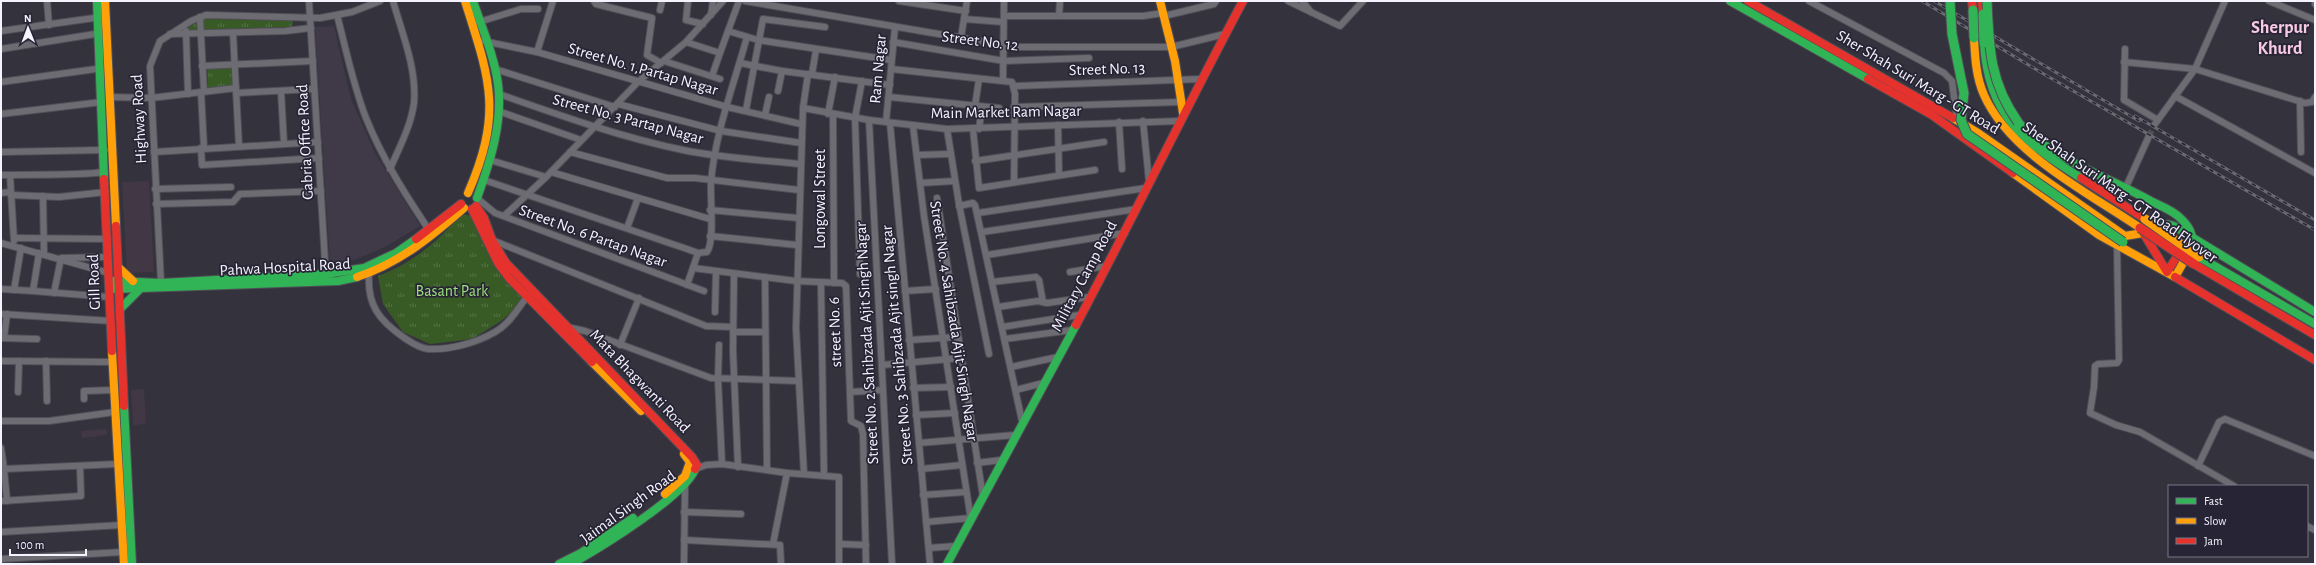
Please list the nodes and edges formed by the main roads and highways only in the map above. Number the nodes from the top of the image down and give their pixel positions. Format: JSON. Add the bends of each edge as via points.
{"nodes":[{"id":1,"x":93,"y":1,"type":"edge"},
{"id":2,"x":97,"y":1,"type":"edge"},
{"id":3,"x":105,"y":1,"type":"edge"},
{"id":4,"x":465,"y":1,"type":"edge"},
{"id":5,"x":473,"y":1,"type":"edge"},
{"id":6,"x":1160,"y":1,"type":"edge"},
{"id":7,"x":1243,"y":1,"type":"edge"},
{"id":8,"x":1730,"y":1,"type":"edge"},
{"id":9,"x":1748,"y":1,"type":"edge"},
{"id":10,"x":1950,"y":1,"type":"edge"},
{"id":11,"x":1982,"y":1,"type":"edge"},
{"id":12,"x":1987,"y":1,"type":"edge"},
{"id":13,"x":1973,"y":6,"type":"edge"},
{"id":14,"x":481,"y":41,"type":"junction"},
{"id":15,"x":104,"y":97,"type":"junction"},
{"id":16,"x":1182,"y":117,"type":"junction"},
{"id":17,"x":2018,"y":126,"type":"junction"},
{"id":18,"x":468,"y":193,"type":"junction"},
{"id":19,"x":470,"y":205,"type":"junction"},
{"id":20,"x":2142,"y":231,"type":"junction"},
{"id":21,"x":2192,"y":238,"type":"junction"},
{"id":22,"x":2120,"y":244,"type":"junction"},
{"id":23,"x":2196,"y":261,"type":"junction"},
{"id":24,"x":119,"y":268,"type":"junction"},
{"id":25,"x":2171,"y":274,"type":"junction"},
{"id":26,"x":326,"y":278,"type":"junction"},
{"id":27,"x":134,"y":281,"type":"junction"},
{"id":28,"x":109,"y":285,"type":"junction"},
{"id":29,"x":119,"y":285,"type":"junction"},
{"id":30,"x":140,"y":288,"type":"junction"},
{"id":31,"x":530,"y":294,"type":"junction"},
{"id":32,"x":120,"y":308,"type":"junction"},
{"id":33,"x":2315,"y":312,"type":"edge"},
{"id":34,"x":2315,"y":324,"type":"edge"},
{"id":35,"x":2315,"y":335,"type":"edge"},
{"id":36,"x":2315,"y":360,"type":"edge"},
{"id":37,"x":698,"y":468,"type":"joint"},
{"id":38,"x":124,"y":564,"type":"edge"},
{"id":39,"x":132,"y":564,"type":"edge"},
{"id":40,"x":559,"y":564,"type":"edge"},
{"id":41,"x":572,"y":564,"type":"edge"},
{"id":42,"x":947,"y":564,"type":"edge"}],
"edges":[{"from":1,"to":15,"type":"main road","name":"Gill Road","via":[[98,92]]},
{"from":2,"to":15,"type":"main road"},
{"from":3,"to":15,"type":"main road","name":"Gill Road"},
{"from":4,"to":14,"type":"main road"},
{"from":5,"to":14,"type":"main road","via":[[480,22]]},
{"from":6,"to":16,"type":"main road","via":[[1178,80]]},
{"from":7,"to":16,"type":"main road","name":"Military Camp Road"},
{"from":8,"to":22,"type":"main road","name":"Sher Shah Suri Marg - GT Road","via":[[1932,116]]},
{"from":9,"to":20,"type":"main road","name":"Sher Shah Suri Marg - GT Road","via":[[1957,120],[2123,235],[2136,236]]},
{"from":10,"to":22,"type":"main road","bridge":true,"via":[[1952,34],[1964,88],[1961,120],[1967,134]]},
{"from":11,"to":17,"type":"main road","name":"Sher Shah Suri Marg - GT Road Flyover","bridge":true,"via":[[1985,65],[1993,93],[2004,114]]},
{"from":12,"to":17,"type":"main road","bridge":true,"via":[[1992,70],[2003,101]]},
{"from":13,"to":20,"type":"main road","name":"Sher Shah Suri Marg - GT Road Flyover","bridge":true,"via":[[1975,62],[1984,95],[2007,132],[2033,154]]},
{"from":14,"to":18,"type":"main road","via":[[491,102],[480,163]]},
{"from":14,"to":19,"type":"main road","via":[[495,69],[499,94],[498,111],[490,160],[484,180]]},
{"from":15,"to":24,"type":"main road","name":"Gill Road"},
{"from":15,"to":28,"type":"main road","name":"Gill Road"},
{"from":16,"to":42,"type":"main road","name":"Military Camp Road","via":[[1125,233]]},
{"from":17,"to":21,"type":"main road","via":[[2056,152],[2178,216]]},
{"from":17,"to":23,"type":"main road","name":"Sher Shah Suri Marg - GT Road Flyover","bridge":true,"via":[[2050,157],[2145,219]]},
{"from":18,"to":19,"type":"main road","via":[[473,194]]},
{"from":18,"to":19,"type":"main road","via":[[461,198]]},
{"from":19,"to":26,"type":"main road","name":"Pahwa Hospital Road","via":[[384,260]]},
{"from":19,"to":26,"type":"main road","name":"Pahwa Hospital Road","via":[[415,251],[369,274]]},
{"from":19,"to":31,"type":"main road","name":"Mata Bhagwanti Road","via":[[484,218],[492,240]]},
{"from":19,"to":31,"type":"main road","via":[[498,263]]},
{"from":20,"to":21,"type":"main road","name":"Sher Shah Suri Marg - GT Road","via":[[2169,223]]},
{"from":20,"to":23,"type":"main road","name":"Sher Shah Suri Marg - GT Road Flyover","bridge":true},
{"from":20,"to":25,"type":"main road","via":[[2150,247]]},
{"from":21,"to":25,"type":"main road","via":[[2187,241]]},
{"from":21,"to":33,"type":"main road","name":"Sher Shah Suri Marg - GT Road"},
{"from":22,"to":25,"type":"main road","via":[[2129,246],[2131,253]]},
{"from":23,"to":34,"type":"main road","name":"Sher Shah Suri Marg - GT Road Flyover"},
{"from":23,"to":35,"type":"main road","name":"Sher Shah Suri Marg - GT Road Flyover"},
{"from":24,"to":27,"type":"main road"},
{"from":24,"to":29,"type":"main road","name":"Gill Road"},
{"from":25,"to":36,"type":"main road"},
{"from":26,"to":27,"type":"main road","name":"Pahwa Hospital Road","via":[[161,283]]},
{"from":26,"to":30,"type":"main road","name":"Pahwa Hospital Road"},
{"from":27,"to":29,"type":"main road","name":"Pahwa Hospital Road"},
{"from":28,"to":29,"type":"main road","name":"Pahwa Hospital Road"},
{"from":28,"to":38,"type":"main road","name":"Gill Road"},
{"from":29,"to":30,"type":"main road","name":"Pahwa Hospital Road"},
{"from":29,"to":32,"type":"main road","name":"Gill Road"},
{"from":30,"to":32,"type":"main road"},
{"from":31,"to":37,"type":"main road","name":"Mata Bhagwanti Road","via":[[567,327],[697,462]]},
{"from":31,"to":40,"type":"main road","via":[[690,462],[685,477],[657,500],[611,534]]},
{"from":32,"to":39,"type":"main road","name":"Gill Road"},
{"from":37,"to":41,"type":"main road","name":"Jaimal Singh Road","via":[[684,486],[625,531]]}]}
